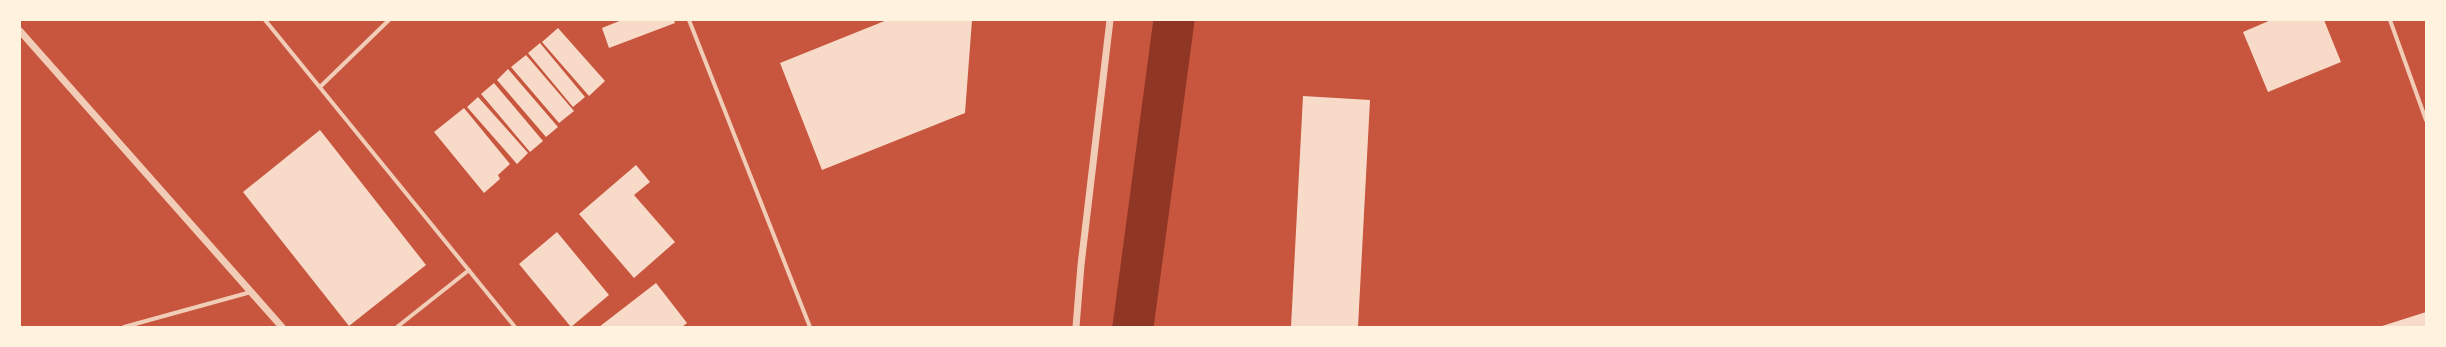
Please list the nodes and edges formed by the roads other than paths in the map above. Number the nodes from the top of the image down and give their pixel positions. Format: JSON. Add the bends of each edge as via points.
{"nodes":[{"id":1,"x":265,"y":20,"type":"edge"},
{"id":2,"x":389,"y":20,"type":"edge"},
{"id":3,"x":689,"y":20,"type":"edge"},
{"id":4,"x":1110,"y":20,"type":"edge"},
{"id":5,"x":2390,"y":20,"type":"edge"},
{"id":6,"x":20,"y":31,"type":"edge"},
{"id":7,"x":320,"y":87,"type":"junction"},
{"id":8,"x":2426,"y":120,"type":"edge"},
{"id":9,"x":469,"y":270,"type":"junction"},
{"id":10,"x":251,"y":292,"type":"junction"},
{"id":11,"x":124,"y":327,"type":"edge"},
{"id":12,"x":282,"y":327,"type":"edge"},
{"id":13,"x":397,"y":327,"type":"edge"},
{"id":14,"x":515,"y":327,"type":"edge"},
{"id":15,"x":810,"y":327,"type":"edge"},
{"id":16,"x":1076,"y":327,"type":"edge"}],
"edges":[{"from":1,"to":7,"type":"street"},
{"from":2,"to":7,"type":"street"},
{"from":3,"to":15,"type":"street"},
{"from":4,"to":16,"type":"street"},
{"from":5,"to":8,"type":"street"},
{"from":6,"to":10,"type":"street"},
{"from":7,"to":9,"type":"street"},
{"from":9,"to":13,"type":"street"},
{"from":9,"to":14,"type":"street"},
{"from":10,"to":11,"type":"street"},
{"from":10,"to":12,"type":"street"}]}
